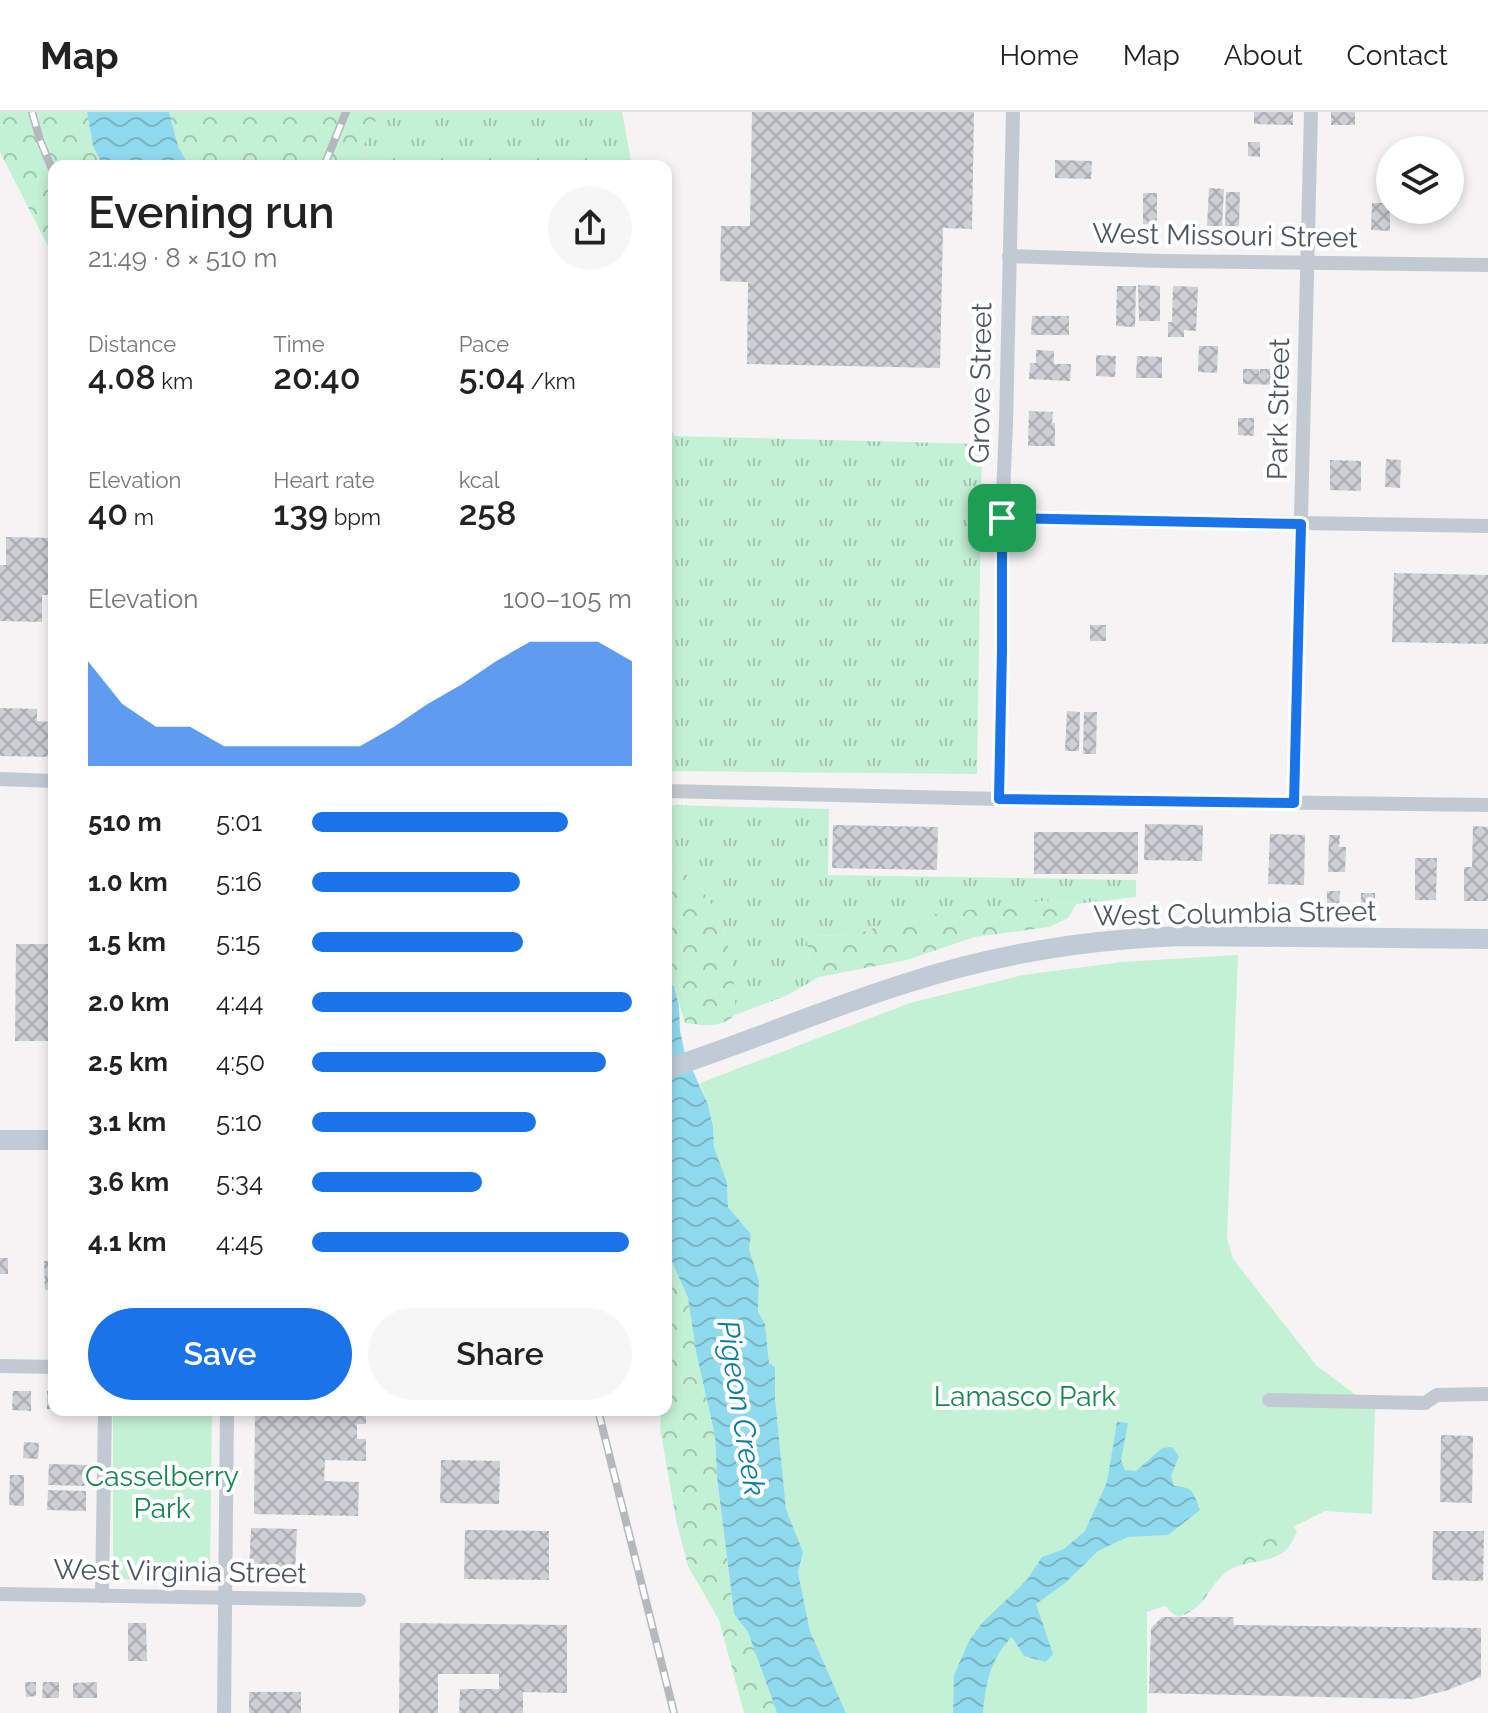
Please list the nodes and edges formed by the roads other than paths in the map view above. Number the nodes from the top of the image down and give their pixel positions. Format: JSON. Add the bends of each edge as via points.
{"nodes":[{"id":1,"x":1013,"y":112,"type":"edge"},
{"id":2,"x":1311,"y":112,"type":"edge"},
{"id":3,"x":1009,"y":256,"type":"junction"},
{"id":4,"x":1307,"y":261,"type":"junction"},
{"id":5,"x":1488,"y":265,"type":"edge"},
{"id":6,"x":1002,"y":518,"type":"junction"},
{"id":7,"x":1301,"y":524,"type":"junction"},
{"id":8,"x":1488,"y":526,"type":"edge"},
{"id":9,"x":0,"y":779,"type":"edge"},
{"id":10,"x":48,"y":781,"type":"edge"},
{"id":11,"x":672,"y":791,"type":"edge"},
{"id":12,"x":999,"y":799,"type":"junction"},
{"id":13,"x":1294,"y":803,"type":"junction"},
{"id":14,"x":1488,"y":805,"type":"edge"},
{"id":15,"x":1488,"y":939,"type":"edge"},
{"id":16,"x":672,"y":1067,"type":"edge"},
{"id":17,"x":0,"y":1140,"type":"edge"},
{"id":18,"x":48,"y":1140,"type":"edge"},
{"id":19,"x":0,"y":1366,"type":"edge"},
{"id":20,"x":48,"y":1367,"type":"edge"},
{"id":21,"x":1488,"y":1394,"type":"edge"},
{"id":22,"x":1269,"y":1400,"type":"dead end"},
{"id":23,"x":105,"y":1416,"type":"edge"},
{"id":24,"x":227,"y":1416,"type":"edge"},
{"id":25,"x":0,"y":1594,"type":"edge"},
{"id":26,"x":102,"y":1596,"type":"junction"},
{"id":27,"x":225,"y":1598,"type":"junction"},
{"id":28,"x":359,"y":1600,"type":"dead end"},
{"id":29,"x":224,"y":1713,"type":"edge"}],
"edges":[{"from":1,"to":3,"type":"street","name":"Grove Street"},
{"from":2,"to":4,"type":"street","name":"Park Street"},
{"from":3,"to":4,"type":"street","name":"West Missouri Street"},
{"from":3,"to":6,"type":"street","name":"Grove Street"},
{"from":4,"to":5,"type":"street","name":"West Missouri Street"},
{"from":4,"to":7,"type":"street","name":"Park Street"},
{"from":6,"to":7,"type":"street"},
{"from":6,"to":12,"type":"street","name":"Grove Street"},
{"from":7,"to":8,"type":"street"},
{"from":7,"to":13,"type":"street","name":"Park Street"},
{"from":9,"to":10,"type":"street"},
{"from":11,"to":12,"type":"street"},
{"from":12,"to":13,"type":"street"},
{"from":13,"to":14,"type":"street"},
{"from":15,"to":16,"type":"main road","name":"West Columbia Street","via":[[1183,936],[1084,943],[907,983]]},
{"from":17,"to":18,"type":"main road"},
{"from":19,"to":20,"type":"street"},
{"from":21,"to":22,"type":"street","via":[[1437,1395],[1425,1403]]},
{"from":23,"to":26,"type":"street"},
{"from":24,"to":27,"type":"street"},
{"from":25,"to":26,"type":"street","name":"West Virginia Street"},
{"from":26,"to":27,"type":"street","name":"West Virginia Street"},
{"from":27,"to":28,"type":"street","name":"West Virginia Street"},
{"from":27,"to":29,"type":"street"}]}
